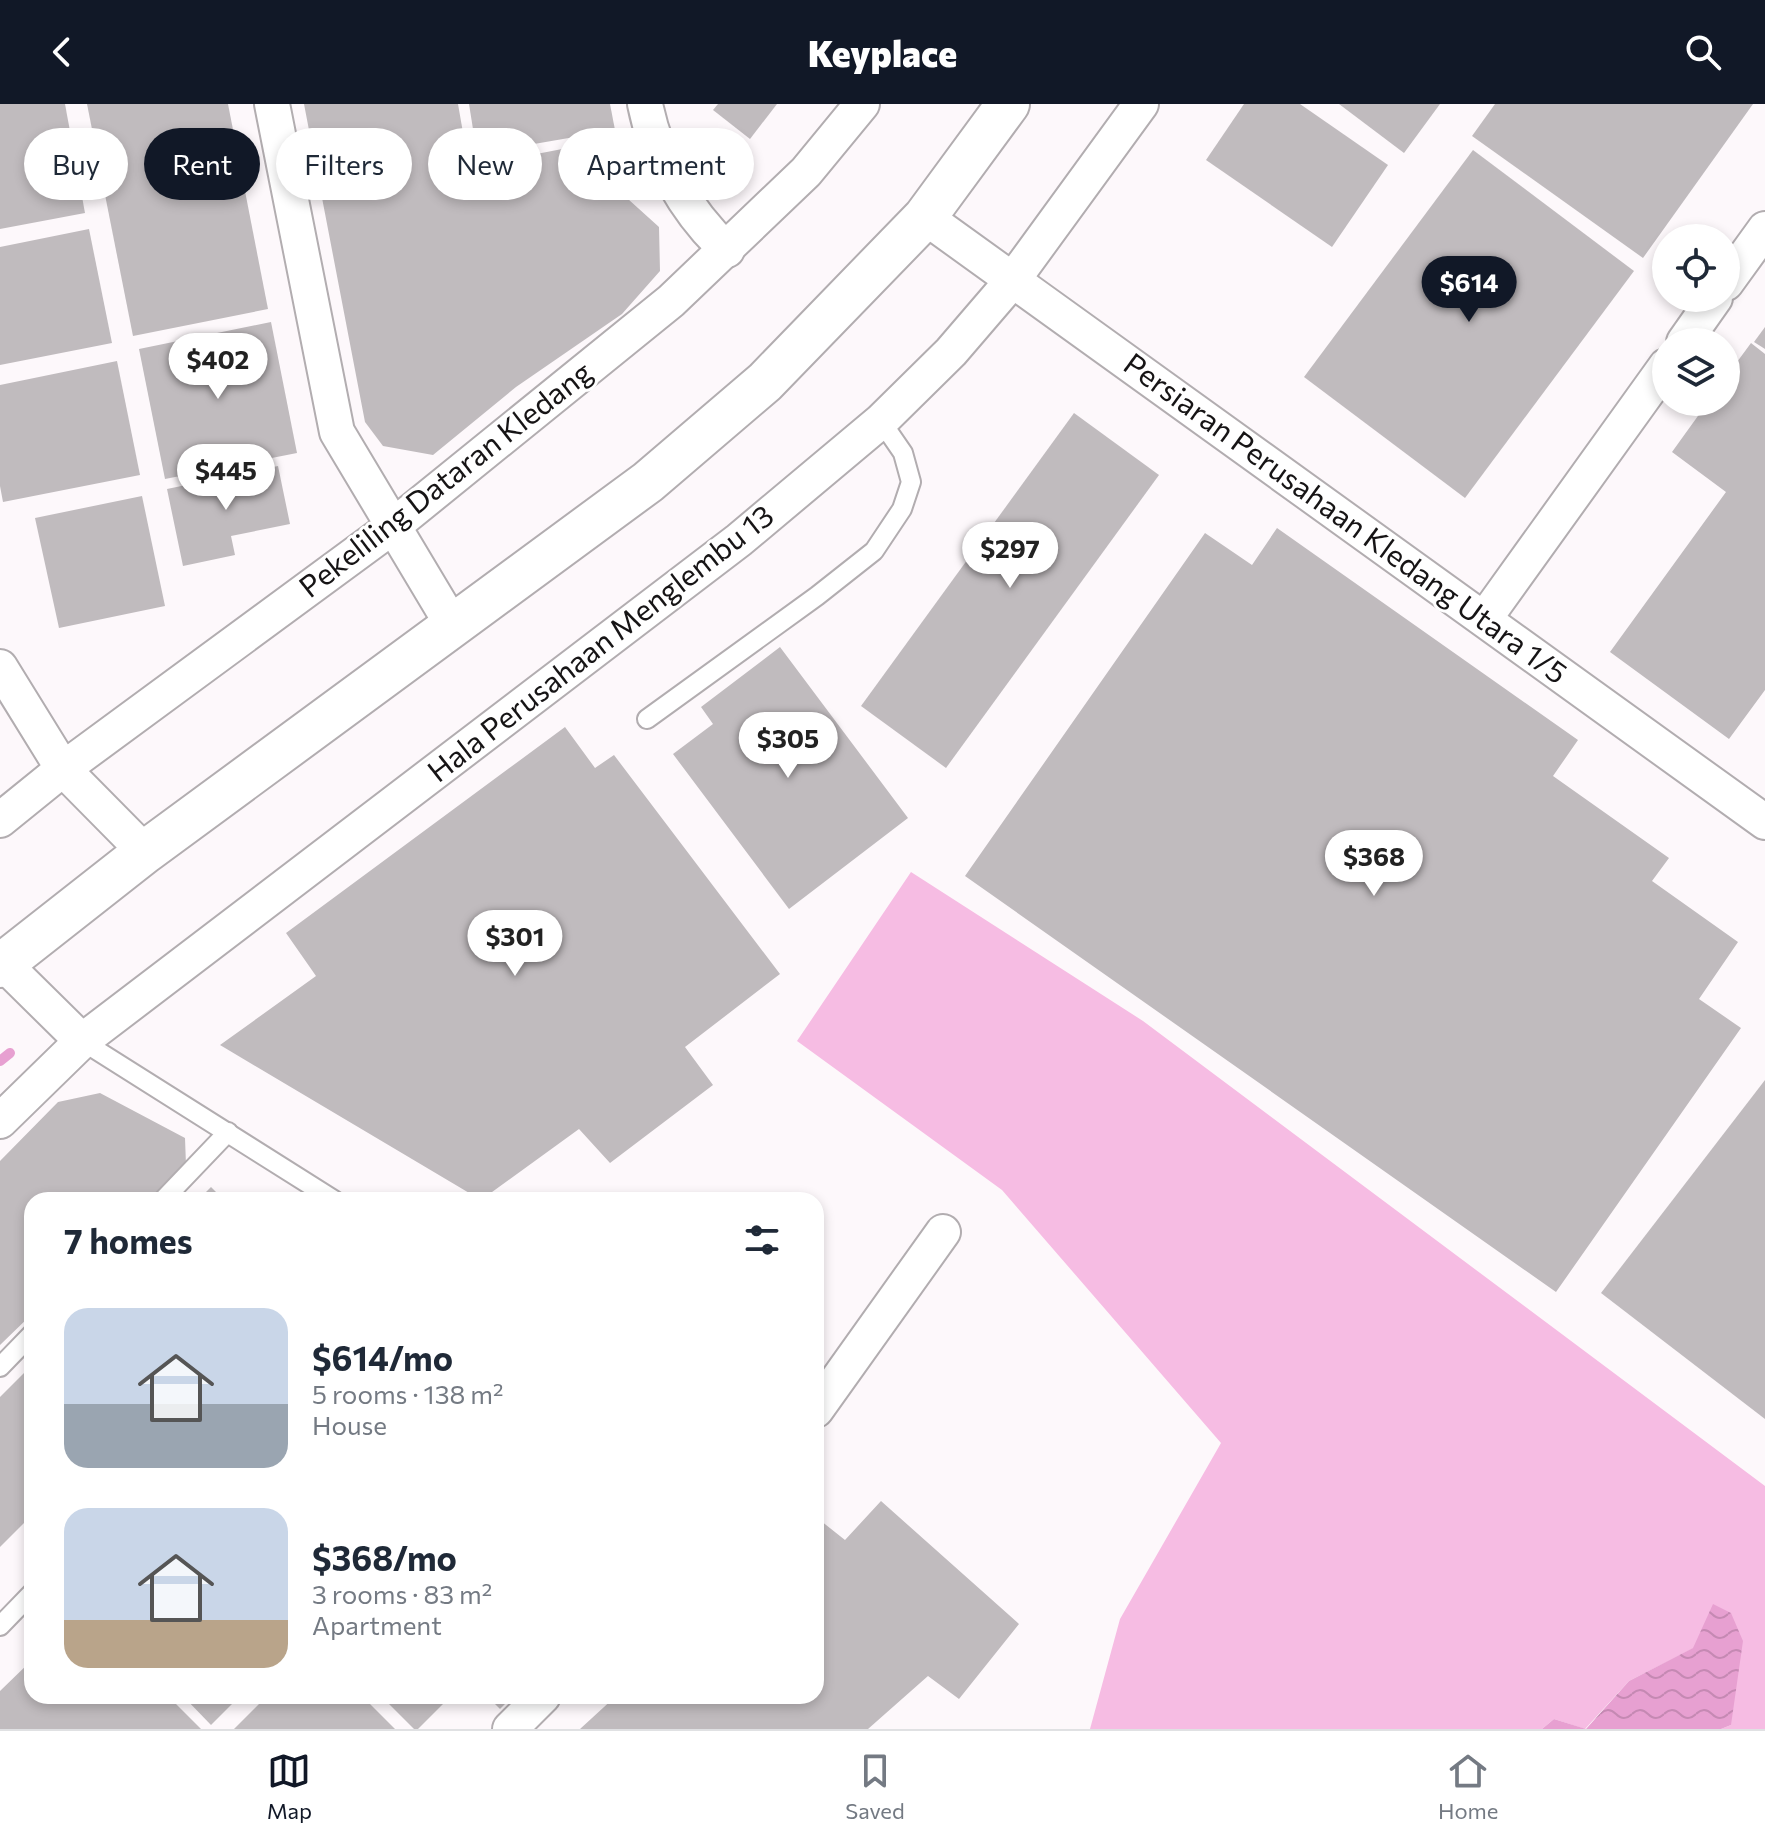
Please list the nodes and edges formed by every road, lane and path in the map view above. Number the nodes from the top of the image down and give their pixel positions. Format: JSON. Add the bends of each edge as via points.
{"nodes":[{"id":1,"x":272,"y":104,"type":"edge"},
{"id":2,"x":645,"y":104,"type":"edge"},
{"id":3,"x":862,"y":104,"type":"edge"},
{"id":4,"x":1008,"y":104,"type":"edge"},
{"id":5,"x":1141,"y":104,"type":"edge"},
{"id":6,"x":925,"y":217,"type":"junction"},
{"id":7,"x":1765,"y":229,"type":"edge"},
{"id":8,"x":727,"y":250,"type":"junction"},
{"id":9,"x":1740,"y":264,"type":"edge"},
{"id":10,"x":1012,"y":281,"type":"junction"},
{"id":11,"x":1652,"y":385,"type":"edge"},
{"id":12,"x":881,"y":421,"type":"junction"},
{"id":13,"x":392,"y":527,"type":"junction"},
{"id":14,"x":1485,"y":618,"type":"junction"},
{"id":15,"x":453,"y":626,"type":"junction"},
{"id":16,"x":0,"y":667,"type":"edge"},
{"id":17,"x":647,"y":719,"type":"dead end"},
{"id":18,"x":63,"y":769,"type":"junction"},
{"id":19,"x":0,"y":820,"type":"edge"},
{"id":20,"x":1765,"y":822,"type":"edge"},
{"id":21,"x":145,"y":852,"type":"junction"},
{"id":22,"x":1,"y":967,"type":"edge"},
{"id":23,"x":82,"y":1041,"type":"junction"},
{"id":24,"x":0,"y":1121,"type":"edge"},
{"id":25,"x":228,"y":1132,"type":"junction"},
{"id":26,"x":171,"y":1192,"type":"edge"},
{"id":27,"x":322,"y":1192,"type":"edge"},
{"id":28,"x":943,"y":1232,"type":"dead end"},
{"id":29,"x":24,"y":1342,"type":"edge"},
{"id":30,"x":0,"y":1367,"type":"edge"},
{"id":31,"x":824,"y":1399,"type":"edge"},
{"id":32,"x":24,"y":1601,"type":"edge"},
{"id":33,"x":0,"y":1626,"type":"edge"},
{"id":34,"x":535,"y":1704,"type":"edge"},
{"id":35,"x":510,"y":1729,"type":"edge"}],
"edges":[{"from":1,"to":13,"type":"street","via":[[337,432]]},
{"from":2,"to":8,"type":"street","via":[[672,178],[703,228]]},
{"from":3,"to":8,"type":"street","name":"Pekeliling Dataran Kledang","via":[[806,172]]},
{"from":4,"to":6,"type":"street"},
{"from":5,"to":10,"type":"street","name":"Hala Perusahaan Menglembu 13"},
{"from":6,"to":10,"type":"street","name":"Persiaran Perusahaan Kledang Utara 1/5"},
{"from":6,"to":15,"type":"street","via":[[765,382],[648,482]]},
{"from":7,"to":9,"type":"street"},
{"from":8,"to":13,"type":"street","name":"Pekeliling Dataran Kledang"},
{"from":10,"to":12,"type":"street","name":"Hala Perusahaan Menglembu 13"},
{"from":10,"to":14,"type":"street","name":"Persiaran Perusahaan Kledang Utara 1/5"},
{"from":11,"to":14,"type":"street"},
{"from":12,"to":17,"type":"lane","via":[[903,453],[911,482],[902,509],[874,551]]},
{"from":12,"to":23,"type":"street","name":"Hala Perusahaan Menglembu 13","via":[[739,540]]},
{"from":13,"to":15,"type":"street"},
{"from":13,"to":18,"type":"street","name":"Pekeliling Dataran Kledang"},
{"from":14,"to":20,"type":"street","name":"Persiaran Perusahaan Kledang Utara 1/5"},
{"from":15,"to":21,"type":"street"},
{"from":16,"to":18,"type":"street"},
{"from":18,"to":19,"type":"street","name":"Pekeliling Dataran Kledang"},
{"from":18,"to":21,"type":"street"},
{"from":21,"to":22,"type":"street"},
{"from":22,"to":23,"type":"street"},
{"from":23,"to":24,"type":"street","name":"Hala Perusahaan Menglembu 13"},
{"from":23,"to":25,"type":"lane"},
{"from":25,"to":26,"type":"lane"},
{"from":25,"to":27,"type":"lane"},
{"from":28,"to":31,"type":"street"},
{"from":29,"to":30,"type":"lane"},
{"from":32,"to":33,"type":"lane"},
{"from":34,"to":35,"type":"street"}]}
